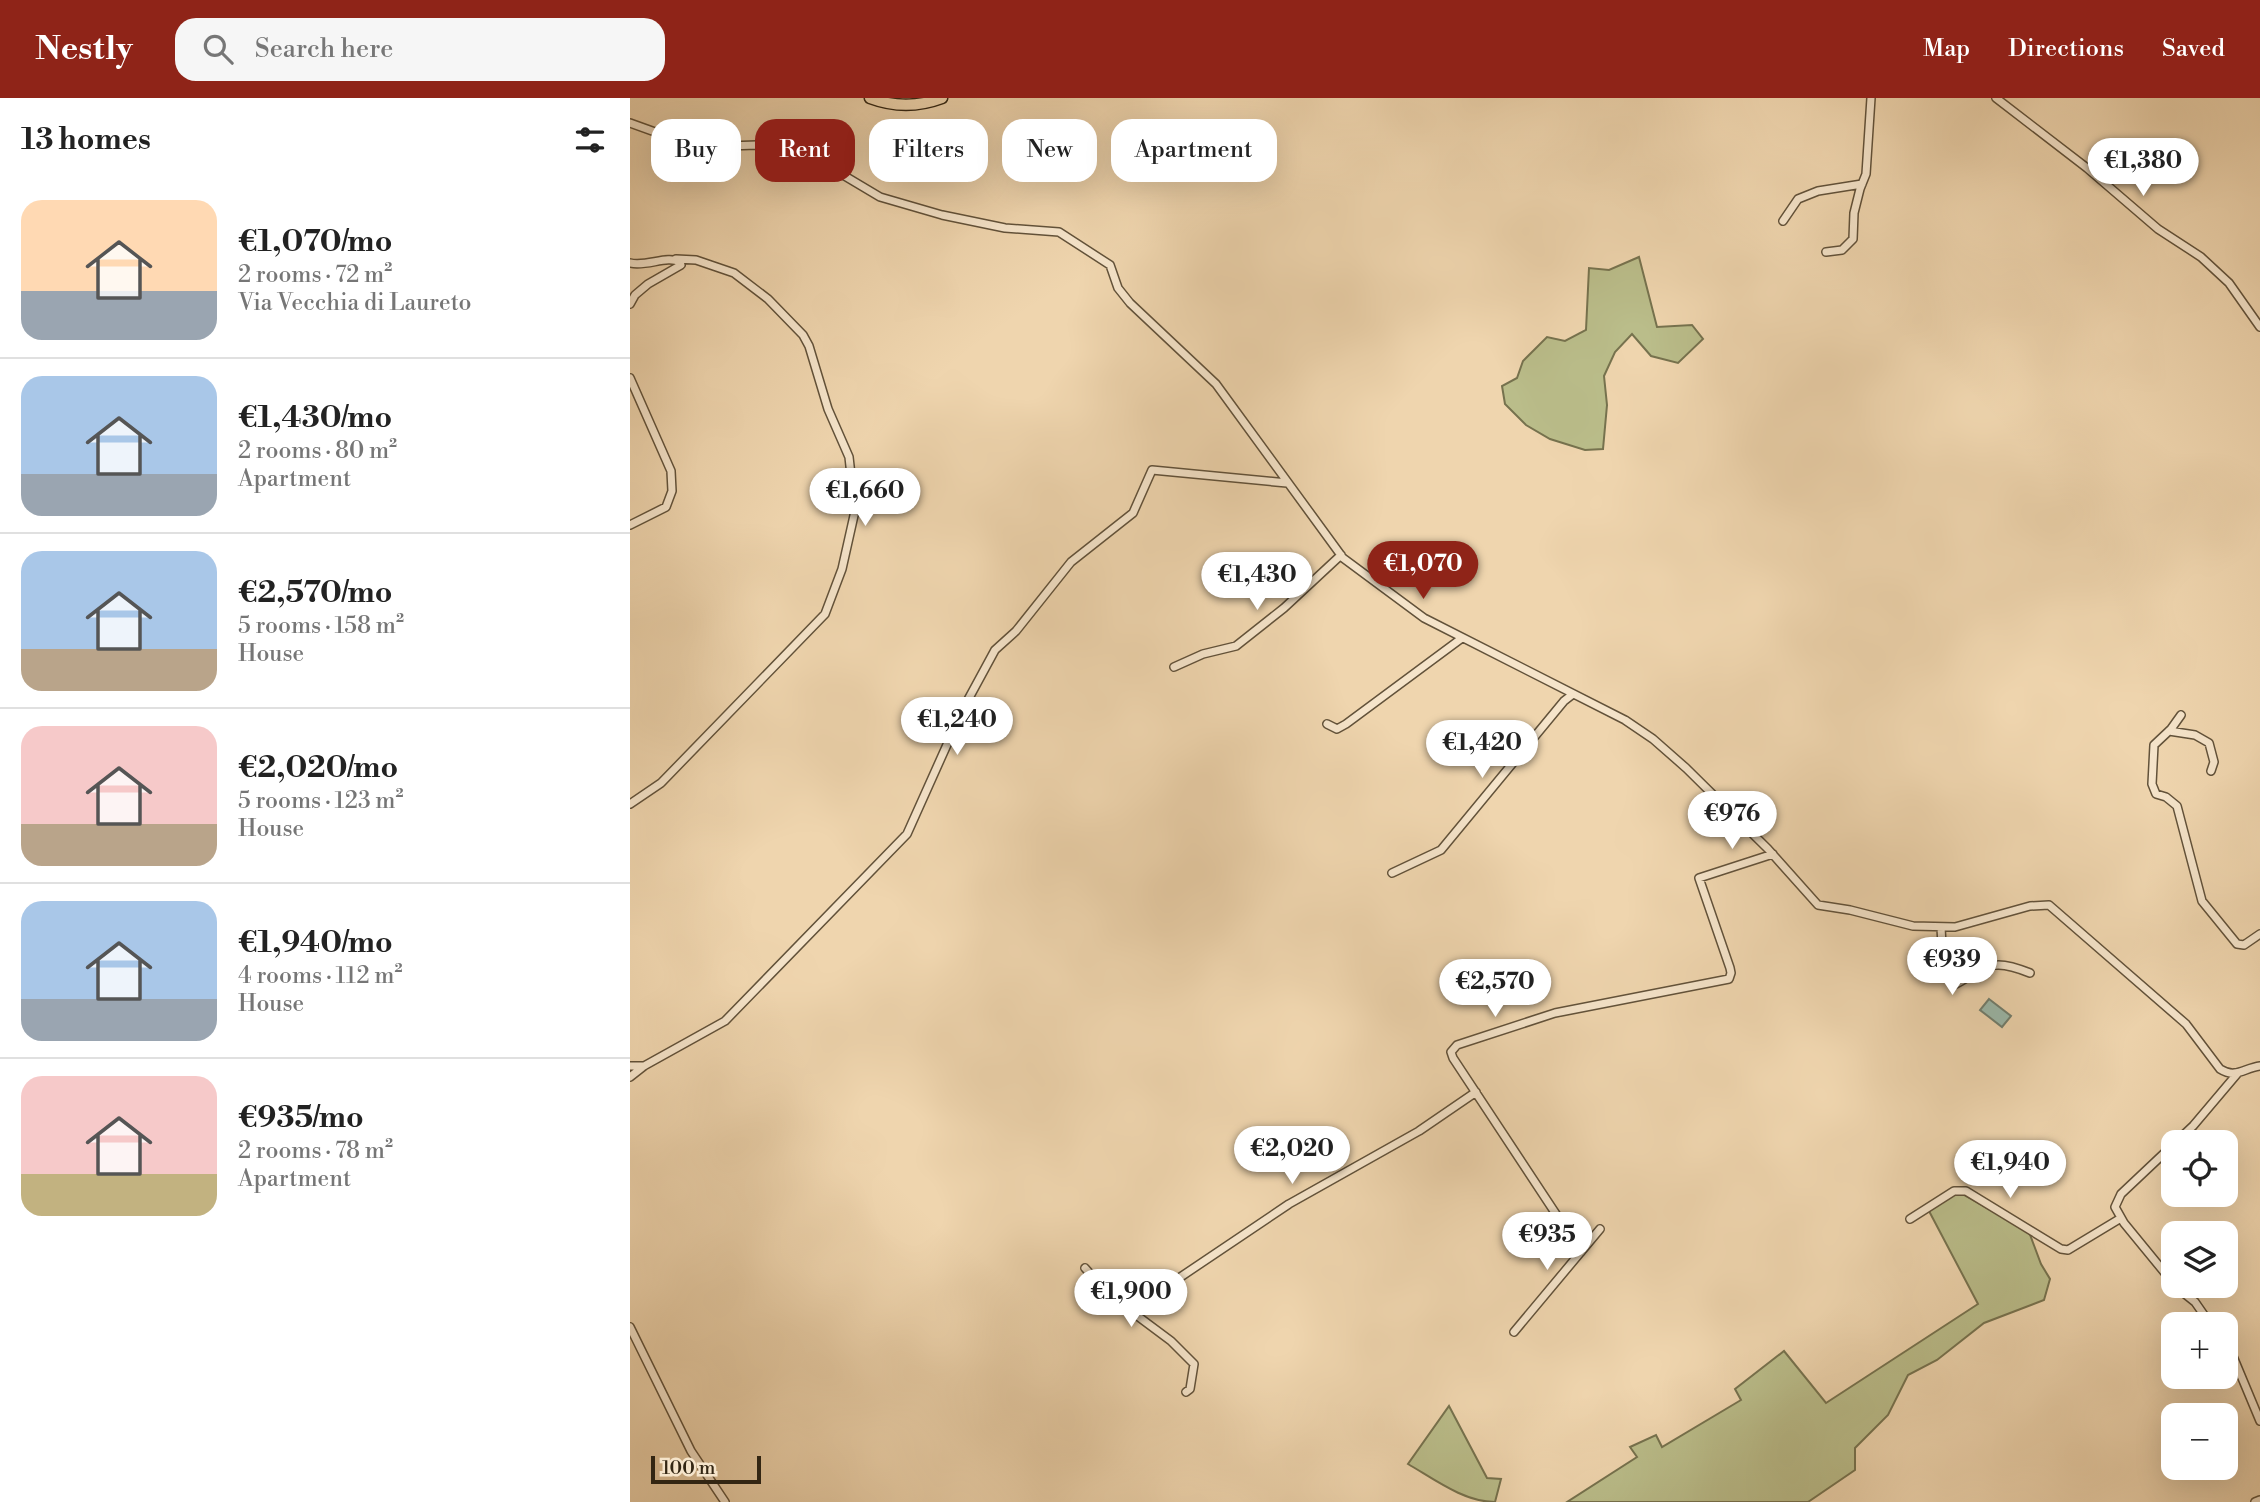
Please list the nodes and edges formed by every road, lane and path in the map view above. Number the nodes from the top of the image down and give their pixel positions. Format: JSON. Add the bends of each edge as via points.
{"nodes":[{"id":1,"x":870,"y":98,"type":"edge"},
{"id":2,"x":942,"y":98,"type":"edge"},
{"id":3,"x":1871,"y":98,"type":"edge"},
{"id":4,"x":1996,"y":98,"type":"edge"},
{"id":5,"x":630,"y":123,"type":"edge"},
{"id":6,"x":1862,"y":184,"type":"junction"},
{"id":7,"x":1783,"y":221,"type":"dead end"},
{"id":8,"x":1826,"y":252,"type":"dead end"},
{"id":9,"x":676,"y":259,"type":"junction"},
{"id":10,"x":630,"y":263,"type":"edge"},
{"id":11,"x":630,"y":304,"type":"edge"},
{"id":12,"x":2260,"y":327,"type":"edge"},
{"id":13,"x":630,"y":378,"type":"edge"},
{"id":14,"x":1287,"y":483,"type":"junction"},
{"id":15,"x":630,"y":525,"type":"edge"},
{"id":16,"x":1340,"y":555,"type":"junction"},
{"id":17,"x":1462,"y":638,"type":"junction"},
{"id":18,"x":1174,"y":667,"type":"dead end"},
{"id":19,"x":1573,"y":694,"type":"junction"},
{"id":20,"x":2181,"y":715,"type":"dead end"},
{"id":21,"x":1327,"y":724,"type":"dead end"},
{"id":22,"x":2169,"y":731,"type":"junction"},
{"id":23,"x":2211,"y":771,"type":"dead end"},
{"id":24,"x":630,"y":804,"type":"edge"},
{"id":25,"x":1773,"y":854,"type":"junction"},
{"id":26,"x":1392,"y":873,"type":"dead end"},
{"id":27,"x":1941,"y":927,"type":"junction"},
{"id":28,"x":2260,"y":934,"type":"edge"},
{"id":29,"x":2030,"y":973,"type":"dead end"},
{"id":30,"x":630,"y":1066,"type":"edge"},
{"id":31,"x":644,"y":1066,"type":"junction"},
{"id":32,"x":2260,"y":1066,"type":"edge"},
{"id":33,"x":2237,"y":1074,"type":"junction"},
{"id":34,"x":630,"y":1077,"type":"edge"},
{"id":35,"x":1476,"y":1092,"type":"junction"},
{"id":36,"x":2188,"y":1130,"type":"edge"},
{"id":37,"x":2161,"y":1156,"type":"edge"},
{"id":38,"x":2121,"y":1218,"type":"junction"},
{"id":39,"x":1910,"y":1219,"type":"dead end"},
{"id":40,"x":1600,"y":1229,"type":"dead end"},
{"id":41,"x":1581,"y":1252,"type":"junction"},
{"id":42,"x":1085,"y":1268,"type":"dead end"},
{"id":43,"x":2161,"y":1269,"type":"edge"},
{"id":44,"x":2189,"y":1298,"type":"edge"},
{"id":45,"x":1130,"y":1311,"type":"junction"},
{"id":46,"x":2201,"y":1312,"type":"edge"},
{"id":47,"x":630,"y":1327,"type":"edge"},
{"id":48,"x":1514,"y":1332,"type":"dead end"},
{"id":49,"x":2238,"y":1368,"type":"edge"},
{"id":50,"x":1186,"y":1392,"type":"dead end"},
{"id":51,"x":2260,"y":1421,"type":"edge"},
{"id":52,"x":725,"y":1502,"type":"edge"}],
"edges":[{"from":1,"to":2,"type":"main road","via":[[909,106]]},
{"from":3,"to":6,"type":"street"},
{"from":4,"to":12,"type":"street","via":[[2158,229],[2201,257],[2229,283]]},
{"from":5,"to":14,"type":"street","via":[[680,141],[757,145],[800,156],[880,197],[942,215],[1004,228],[1059,232],[1110,265],[1118,289],[1216,384]]},
{"from":6,"to":7,"type":"street","via":[[1798,199]]},
{"from":6,"to":8,"type":"street","via":[[1853,239],[1842,250]]},
{"from":9,"to":10,"type":"street","via":[[649,265]]},
{"from":9,"to":11,"type":"street","via":[[681,265],[678,268],[657,277]]},
{"from":9,"to":24,"type":"street","via":[[696,260],[734,273],[803,335],[849,457],[855,511],[842,569],[825,614],[661,783]]},
{"from":13,"to":15,"type":"street","via":[[671,471],[672,491],[666,507]]},
{"from":14,"to":16,"type":"street"},
{"from":14,"to":31,"type":"street","via":[[1152,470],[1133,513],[1071,562],[995,650],[907,834],[725,1021]]},
{"from":16,"to":17,"type":"street","via":[[1424,618]]},
{"from":16,"to":18,"type":"street","via":[[1236,646]]},
{"from":17,"to":19,"type":"street"},
{"from":17,"to":21,"type":"street","via":[[1346,724],[1337,729]]},
{"from":19,"to":25,"type":"street","via":[[1653,739]]},
{"from":19,"to":26,"type":"street","via":[[1441,850]]},
{"from":20,"to":22,"type":"street"},
{"from":22,"to":23,"type":"street","via":[[2195,735],[2209,743],[2214,762]]},
{"from":22,"to":28,"type":"street","via":[[2154,745],[2152,784],[2156,794],[2177,806],[2202,901],[2237,944],[2244,946]]},
{"from":25,"to":27,"type":"street","via":[[1818,905],[1913,926]]},
{"from":25,"to":35,"type":"street","via":[[1699,878],[1730,968],[1728,979],[1555,1013],[1457,1045],[1451,1052],[1453,1058]]},
{"from":27,"to":29,"type":"street","via":[[1947,976],[1956,984],[1990,964],[2009,964]]},
{"from":27,"to":33,"type":"street","via":[[2049,905],[2186,1024],[2220,1069]]},
{"from":30,"to":31,"type":"street"},
{"from":31,"to":34,"type":"street"},
{"from":32,"to":33,"type":"street"},
{"from":33,"to":36,"type":"street"},
{"from":35,"to":41,"type":"street"},
{"from":35,"to":45,"type":"street","via":[[1419,1131],[1289,1204]]},
{"from":37,"to":38,"type":"street","via":[[2121,1194],[2115,1206]]},
{"from":38,"to":39,"type":"street","via":[[2068,1250],[1966,1191],[1954,1191]]},
{"from":38,"to":43,"type":"street"},
{"from":40,"to":41,"type":"street"},
{"from":41,"to":48,"type":"street"},
{"from":42,"to":45,"type":"street"},
{"from":44,"to":46,"type":"street"},
{"from":45,"to":50,"type":"street","via":[[1194,1364]]},
{"from":47,"to":52,"type":"street","via":[[691,1451]]},
{"from":49,"to":51,"type":"street"}]}
